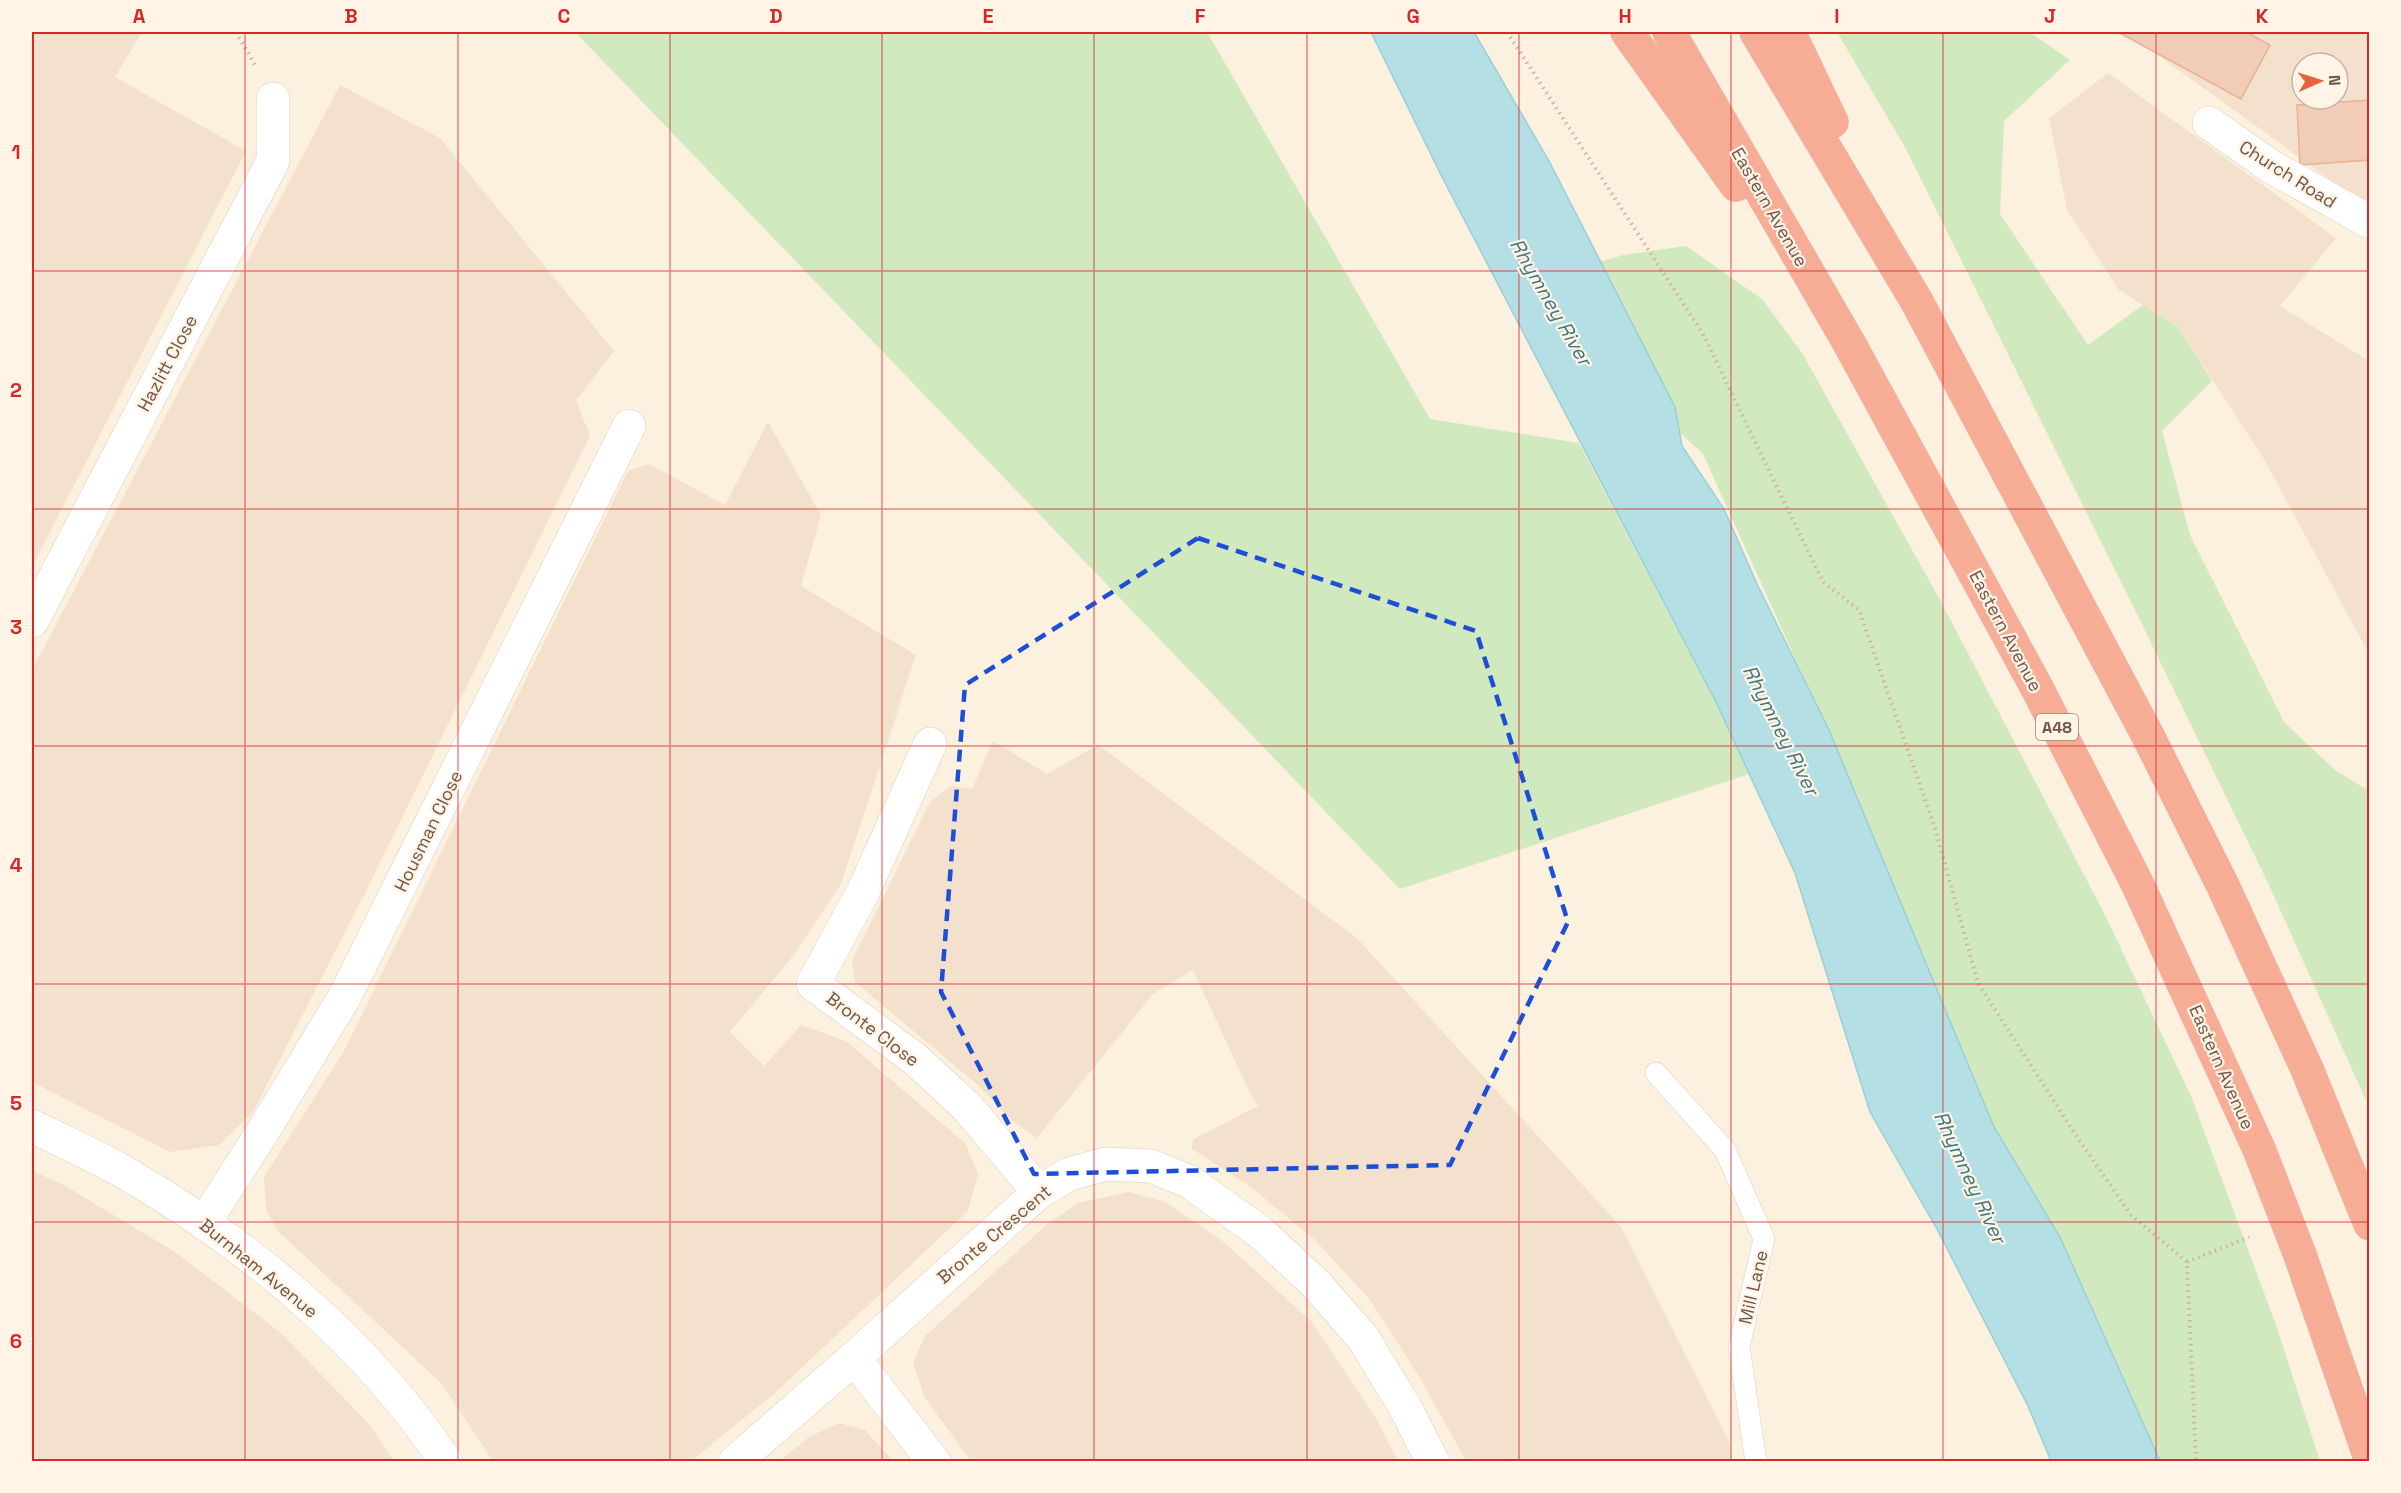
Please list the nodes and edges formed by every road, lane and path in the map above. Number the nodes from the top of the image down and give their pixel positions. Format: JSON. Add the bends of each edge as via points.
{"nodes":[{"id":1,"x":1507,"y":32,"type":"edge"},
{"id":2,"x":1626,"y":32,"type":"edge"},
{"id":3,"x":1669,"y":32,"type":"edge"},
{"id":4,"x":1756,"y":32,"type":"edge"},
{"id":5,"x":1789,"y":32,"type":"edge"},
{"id":6,"x":273,"y":99,"type":"dead end"},
{"id":7,"x":2209,"y":123,"type":"dead end"},
{"id":8,"x":2370,"y":222,"type":"edge"},
{"id":9,"x":1916,"y":300,"type":"junction"},
{"id":10,"x":1849,"y":343,"type":"junction"},
{"id":11,"x":629,"y":426,"type":"dead end"},
{"id":12,"x":32,"y":621,"type":"edge"},
{"id":13,"x":930,"y":744,"type":"dead end"},
{"id":14,"x":1656,"y":1073,"type":"dead end"},
{"id":15,"x":32,"y":1126,"type":"edge"},
{"id":16,"x":1039,"y":1192,"type":"junction"},
{"id":17,"x":204,"y":1223,"type":"junction"},
{"id":18,"x":2370,"y":1224,"type":"edge"},
{"id":19,"x":2249,"y":1237,"type":"dead end"},
{"id":20,"x":2187,"y":1262,"type":"junction"},
{"id":21,"x":854,"y":1358,"type":"junction"},
{"id":22,"x":2370,"y":1458,"type":"edge"},
{"id":23,"x":446,"y":1461,"type":"edge"},
{"id":24,"x":735,"y":1461,"type":"edge"},
{"id":25,"x":933,"y":1461,"type":"edge"},
{"id":26,"x":1432,"y":1461,"type":"edge"},
{"id":27,"x":1755,"y":1461,"type":"edge"},
{"id":28,"x":2196,"y":1461,"type":"edge"}],
"edges":[{"from":1,"to":20,"type":"path","via":[[1703,334],[1823,582],[1859,610],[1935,828],[1978,983],[2131,1215]]},
{"from":2,"to":10,"type":"highway"},
{"from":3,"to":10,"type":"highway","name":"Eastern Avenue","number":"A48"},
{"from":4,"to":9,"type":"highway"},
{"from":5,"to":9,"type":"highway"},
{"from":6,"to":12,"type":"street","name":"Hazlitt Close","via":[[273,161]]},
{"from":7,"to":8,"type":"street","name":"Church Road","via":[[2270,166]]},
{"from":9,"to":18,"type":"highway","via":[[2148,736],[2224,888],[2307,1069]]},
{"from":10,"to":22,"type":"highway","name":"Eastern Avenue","number":"A48","via":[[2037,688],[2137,883],[2195,1007],[2259,1149],[2292,1234]]},
{"from":11,"to":17,"type":"street","name":"Housman Close","via":[[345,996]]},
{"from":13,"to":16,"type":"street","name":"Bronte Close","via":[[863,892],[813,984],[915,1059],[967,1107]]},
{"from":14,"to":27,"type":"lane","name":"Mill Lane","via":[[1725,1150],[1764,1239],[1739,1347]]},
{"from":15,"to":17,"type":"street","name":"Burnham Avenue","via":[[131,1176]]},
{"from":16,"to":21,"type":"street","name":"Bronte Crescent"},
{"from":16,"to":26,"type":"street","name":"Bronte Crescent","via":[[1069,1174],[1106,1164],[1151,1166],[1190,1182],[1260,1232],[1316,1284],[1363,1338]]},
{"from":17,"to":23,"type":"street","name":"Burnham Avenue","via":[[249,1255],[331,1326],[403,1403]]},
{"from":19,"to":20,"type":"path"},
{"from":20,"to":28,"type":"path"},
{"from":21,"to":24,"type":"street","name":"Bronte Crescent"},
{"from":21,"to":25,"type":"street"}]}
